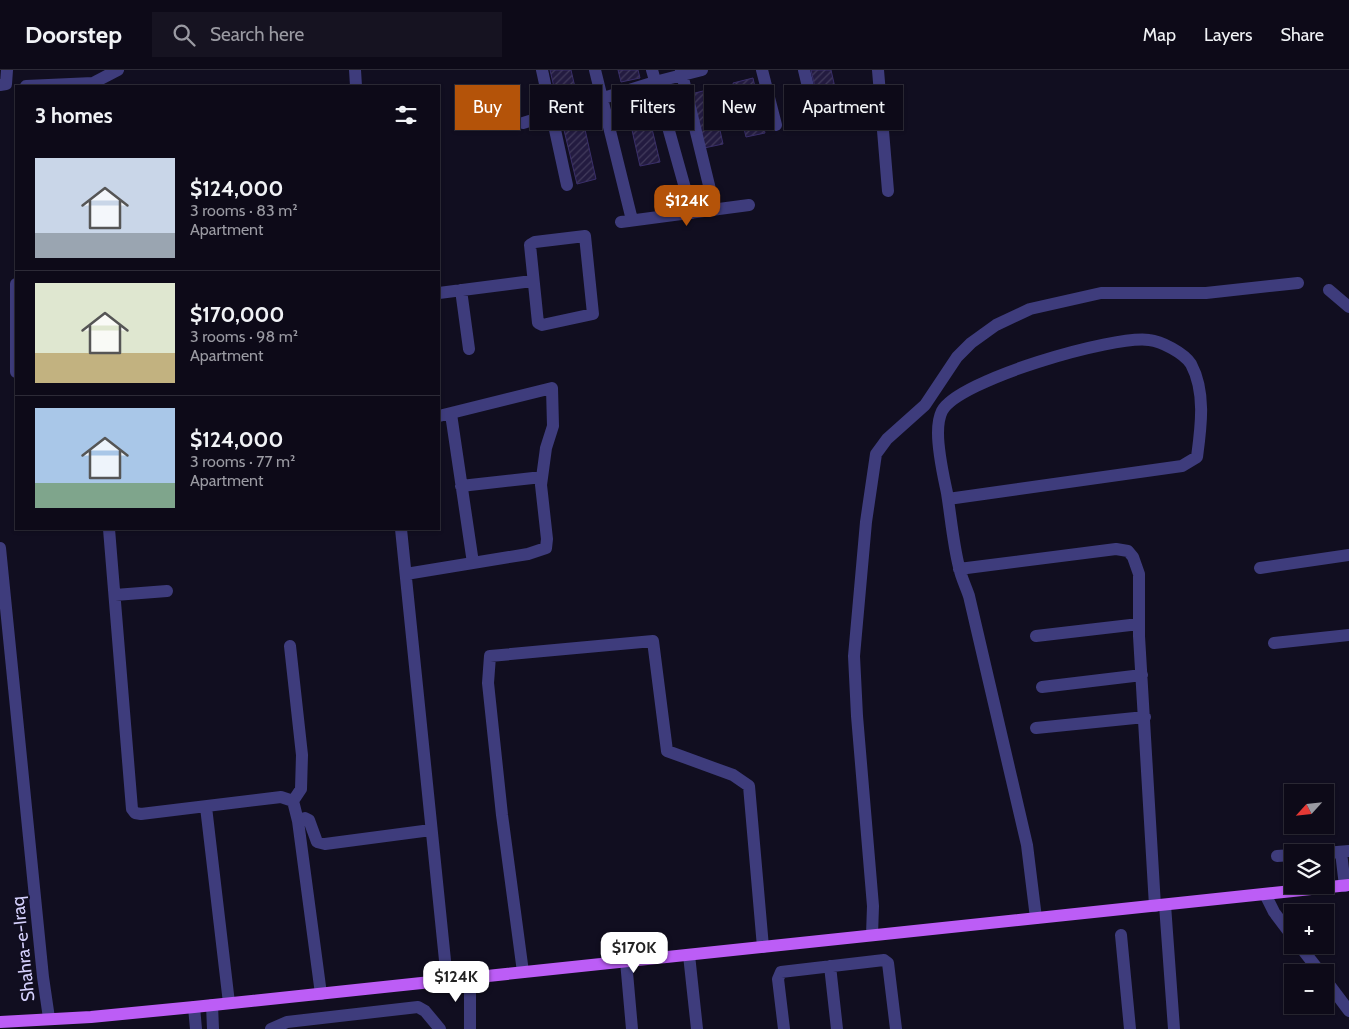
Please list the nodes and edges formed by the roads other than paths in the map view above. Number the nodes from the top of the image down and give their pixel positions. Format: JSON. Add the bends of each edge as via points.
{"nodes":[{"id":1,"x":7,"y":70,"type":"edge"},
{"id":2,"x":118,"y":70,"type":"edge"},
{"id":3,"x":355,"y":70,"type":"edge"},
{"id":4,"x":542,"y":70,"type":"edge"},
{"id":5,"x":596,"y":70,"type":"edge"},
{"id":6,"x":702,"y":70,"type":"edge"},
{"id":7,"x":762,"y":70,"type":"edge"},
{"id":8,"x":804,"y":70,"type":"edge"},
{"id":9,"x":878,"y":70,"type":"edge"},
{"id":10,"x":681,"y":73,"type":"edge"},
{"id":11,"x":653,"y":76,"type":"edge"},
{"id":12,"x":48,"y":85,"type":"edge"},
{"id":13,"x":356,"y":85,"type":"edge"},
{"id":14,"x":545,"y":85,"type":"edge"},
{"id":15,"x":599,"y":85,"type":"edge"},
{"id":16,"x":808,"y":85,"type":"edge"},
{"id":17,"x":879,"y":85,"type":"edge"},
{"id":18,"x":0,"y":86,"type":"edge"},
{"id":19,"x":602,"y":99,"type":"joint"},
{"id":20,"x":530,"y":121,"type":"edge"},
{"id":21,"x":523,"y":123,"type":"dead end"},
{"id":22,"x":776,"y":125,"type":"dead end"},
{"id":23,"x":555,"y":130,"type":"edge"},
{"id":24,"x":882,"y":130,"type":"edge"},
{"id":25,"x":567,"y":185,"type":"dead end"},
{"id":26,"x":888,"y":190,"type":"dead end"},
{"id":27,"x":749,"y":206,"type":"dead end"},
{"id":28,"x":715,"y":210,"type":"junction"},
{"id":29,"x":692,"y":213,"type":"junction"},
{"id":30,"x":532,"y":280,"type":"junction"},
{"id":31,"x":1298,"y":283,"type":"dead end"},
{"id":32,"x":461,"y":290,"type":"junction"},
{"id":33,"x":1329,"y":290,"type":"dead end"},
{"id":34,"x":440,"y":293,"type":"edge"},
{"id":35,"x":1349,"y":307,"type":"edge"},
{"id":36,"x":469,"y":349,"type":"dead end"},
{"id":37,"x":445,"y":415,"type":"edge"},
{"id":38,"x":542,"y":477,"type":"junction"},
{"id":39,"x":461,"y":486,"type":"junction"},
{"id":40,"x":948,"y":499,"type":"junction"},
{"id":41,"x":109,"y":530,"type":"edge"},
{"id":42,"x":401,"y":530,"type":"edge"},
{"id":43,"x":0,"y":548,"type":"edge"},
{"id":44,"x":1349,"y":555,"type":"edge"},
{"id":45,"x":473,"y":563,"type":"junction"},
{"id":46,"x":1260,"y":568,"type":"dead end"},
{"id":47,"x":959,"y":569,"type":"junction"},
{"id":48,"x":406,"y":574,"type":"junction"},
{"id":49,"x":167,"y":591,"type":"dead end"},
{"id":50,"x":115,"y":595,"type":"junction"},
{"id":51,"x":1139,"y":624,"type":"junction"},
{"id":52,"x":1349,"y":635,"type":"edge"},
{"id":53,"x":1036,"y":636,"type":"dead end"},
{"id":54,"x":1274,"y":643,"type":"dead end"},
{"id":55,"x":290,"y":646,"type":"dead end"},
{"id":56,"x":1142,"y":674,"type":"junction"},
{"id":57,"x":1042,"y":687,"type":"dead end"},
{"id":58,"x":1145,"y":718,"type":"junction"},
{"id":59,"x":1036,"y":728,"type":"dead end"},
{"id":60,"x":293,"y":801,"type":"junction"},
{"id":61,"x":206,"y":807,"type":"junction"},
{"id":62,"x":298,"y":821,"type":"junction"},
{"id":63,"x":432,"y":830,"type":"junction"},
{"id":64,"x":1345,"y":851,"type":"edge"},
{"id":65,"x":1277,"y":856,"type":"dead end"},
{"id":66,"x":1284,"y":856,"type":"edge"},
{"id":67,"x":1347,"y":886,"type":"edge"},
{"id":68,"x":1265,"y":894,"type":"junction"},
{"id":69,"x":1160,"y":905,"type":"junction"},
{"id":70,"x":1036,"y":918,"type":"junction"},
{"id":71,"x":1284,"y":925,"type":"edge"},
{"id":72,"x":872,"y":935,"type":"junction"},
{"id":73,"x":1121,"y":935,"type":"dead end"},
{"id":74,"x":763,"y":947,"type":"junction"},
{"id":75,"x":689,"y":954,"type":"junction"},
{"id":76,"x":1306,"y":954,"type":"edge"},
{"id":77,"x":626,"y":961,"type":"junction"},
{"id":78,"x":1314,"y":964,"type":"edge"},
{"id":79,"x":830,"y":966,"type":"junction"},
{"id":80,"x":523,"y":972,"type":"junction"},
{"id":81,"x":470,"y":978,"type":"junction"},
{"id":82,"x":447,"y":980,"type":"junction"},
{"id":83,"x":1334,"y":991,"type":"edge"},
{"id":84,"x":321,"y":994,"type":"junction"},
{"id":85,"x":229,"y":1003,"type":"junction"},
{"id":86,"x":212,"y":1006,"type":"junction"},
{"id":87,"x":194,"y":1008,"type":"junction"},
{"id":88,"x":1349,"y":1011,"type":"edge"},
{"id":89,"x":49,"y":1018,"type":"junction"},
{"id":90,"x":0,"y":1022,"type":"edge"},
{"id":91,"x":196,"y":1029,"type":"edge"},
{"id":92,"x":213,"y":1029,"type":"edge"},
{"id":93,"x":271,"y":1029,"type":"edge"},
{"id":94,"x":440,"y":1029,"type":"edge"},
{"id":95,"x":470,"y":1029,"type":"edge"},
{"id":96,"x":632,"y":1029,"type":"edge"},
{"id":97,"x":697,"y":1029,"type":"edge"},
{"id":98,"x":784,"y":1029,"type":"edge"},
{"id":99,"x":837,"y":1029,"type":"edge"},
{"id":100,"x":896,"y":1029,"type":"edge"},
{"id":101,"x":1130,"y":1029,"type":"edge"},
{"id":102,"x":1174,"y":1029,"type":"edge"}],
"edges":[{"from":1,"to":18,"type":"street","via":[[8,80]]},
{"from":2,"to":12,"type":"street","via":[[93,83]]},
{"from":3,"to":13,"type":"street"},
{"from":4,"to":14,"type":"street"},
{"from":5,"to":15,"type":"street"},
{"from":6,"to":10,"type":"street"},
{"from":7,"to":22,"type":"street"},
{"from":8,"to":16,"type":"street"},
{"from":9,"to":17,"type":"street"},
{"from":10,"to":11,"type":"street"},
{"from":10,"to":28,"type":"street"},
{"from":11,"to":19,"type":"street"},
{"from":11,"to":29,"type":"street"},
{"from":19,"to":29,"type":"street","via":[[627,221]]},
{"from":20,"to":21,"type":"street"},
{"from":23,"to":25,"type":"street"},
{"from":24,"to":26,"type":"street"},
{"from":27,"to":28,"type":"street"},
{"from":28,"to":29,"type":"street"},
{"from":30,"to":30,"type":"street","via":[[538,323],[542,325],[593,314],[585,236],[530,245]]},
{"from":30,"to":32,"type":"street"},
{"from":31,"to":72,"type":"street","via":[[1206,293],[1101,294],[1030,309],[996,325],[970,343],[925,405],[887,439],[876,454],[866,522],[854,656]]},
{"from":32,"to":34,"type":"street"},
{"from":32,"to":36,"type":"street"},
{"from":33,"to":35,"type":"street"},
{"from":37,"to":38,"type":"street","via":[[552,388],[553,426]]},
{"from":37,"to":39,"type":"street"},
{"from":38,"to":39,"type":"street"},
{"from":38,"to":45,"type":"street","via":[[546,548]]},
{"from":39,"to":45,"type":"street"},
{"from":40,"to":40,"type":"street","via":[[938,432],[940,417],[950,401],[1039,360],[1126,340],[1158,342],[1191,364],[1200,392],[1201,416],[1197,457],[1192,461],[1182,466]]},
{"from":40,"to":47,"type":"street"},
{"from":41,"to":50,"type":"street"},
{"from":42,"to":48,"type":"street"},
{"from":43,"to":89,"type":"street","name":"Shahra-e-Iraq"},
{"from":44,"to":46,"type":"street"},
{"from":45,"to":48,"type":"street"},
{"from":47,"to":51,"type":"street","via":[[1124,549],[1137,564]]},
{"from":47,"to":70,"type":"street","via":[[969,596],[1027,845]]},
{"from":48,"to":63,"type":"street"},
{"from":49,"to":50,"type":"street"},
{"from":50,"to":61,"type":"street","via":[[132,809],[141,814]]},
{"from":51,"to":53,"type":"street"},
{"from":51,"to":56,"type":"street"},
{"from":52,"to":54,"type":"street"},
{"from":55,"to":60,"type":"street","via":[[302,755],[301,788]]},
{"from":56,"to":57,"type":"street"},
{"from":56,"to":58,"type":"street"},
{"from":58,"to":59,"type":"street"},
{"from":58,"to":69,"type":"street"},
{"from":60,"to":61,"type":"street","via":[[281,797]]},
{"from":60,"to":62,"type":"street"},
{"from":61,"to":85,"type":"street"},
{"from":62,"to":63,"type":"street","via":[[309,820],[314,839],[325,844]]},
{"from":62,"to":84,"type":"street"},
{"from":63,"to":82,"type":"street"},
{"from":64,"to":67,"type":"street"},
{"from":65,"to":66,"type":"street"},
{"from":67,"to":68,"type":"main road"},
{"from":68,"to":69,"type":"main road"},
{"from":68,"to":71,"type":"street"},
{"from":69,"to":70,"type":"main road"},
{"from":69,"to":102,"type":"street"},
{"from":70,"to":72,"type":"main road"},
{"from":72,"to":74,"type":"main road"},
{"from":73,"to":101,"type":"street"},
{"from":74,"to":75,"type":"main road"},
{"from":74,"to":80,"type":"street","via":[[749,786],[733,775],[667,751],[653,641],[490,656],[488,683]]},
{"from":75,"to":77,"type":"main road"},
{"from":75,"to":97,"type":"street"},
{"from":76,"to":78,"type":"street"},
{"from":77,"to":80,"type":"main road"},
{"from":77,"to":96,"type":"street"},
{"from":79,"to":98,"type":"street","via":[[779,974]]},
{"from":79,"to":99,"type":"street"},
{"from":79,"to":100,"type":"street","via":[[884,960],[888,963]]},
{"from":80,"to":81,"type":"main road"},
{"from":81,"to":82,"type":"main road"},
{"from":81,"to":95,"type":"street"},
{"from":82,"to":84,"type":"main road"},
{"from":83,"to":88,"type":"street"},
{"from":84,"to":85,"type":"main road"},
{"from":85,"to":86,"type":"main road"},
{"from":86,"to":87,"type":"main road"},
{"from":86,"to":92,"type":"street"},
{"from":87,"to":89,"type":"main road"},
{"from":87,"to":91,"type":"street"},
{"from":89,"to":90,"type":"main road"},
{"from":93,"to":94,"type":"street","via":[[287,1022],[418,1007]]}]}
